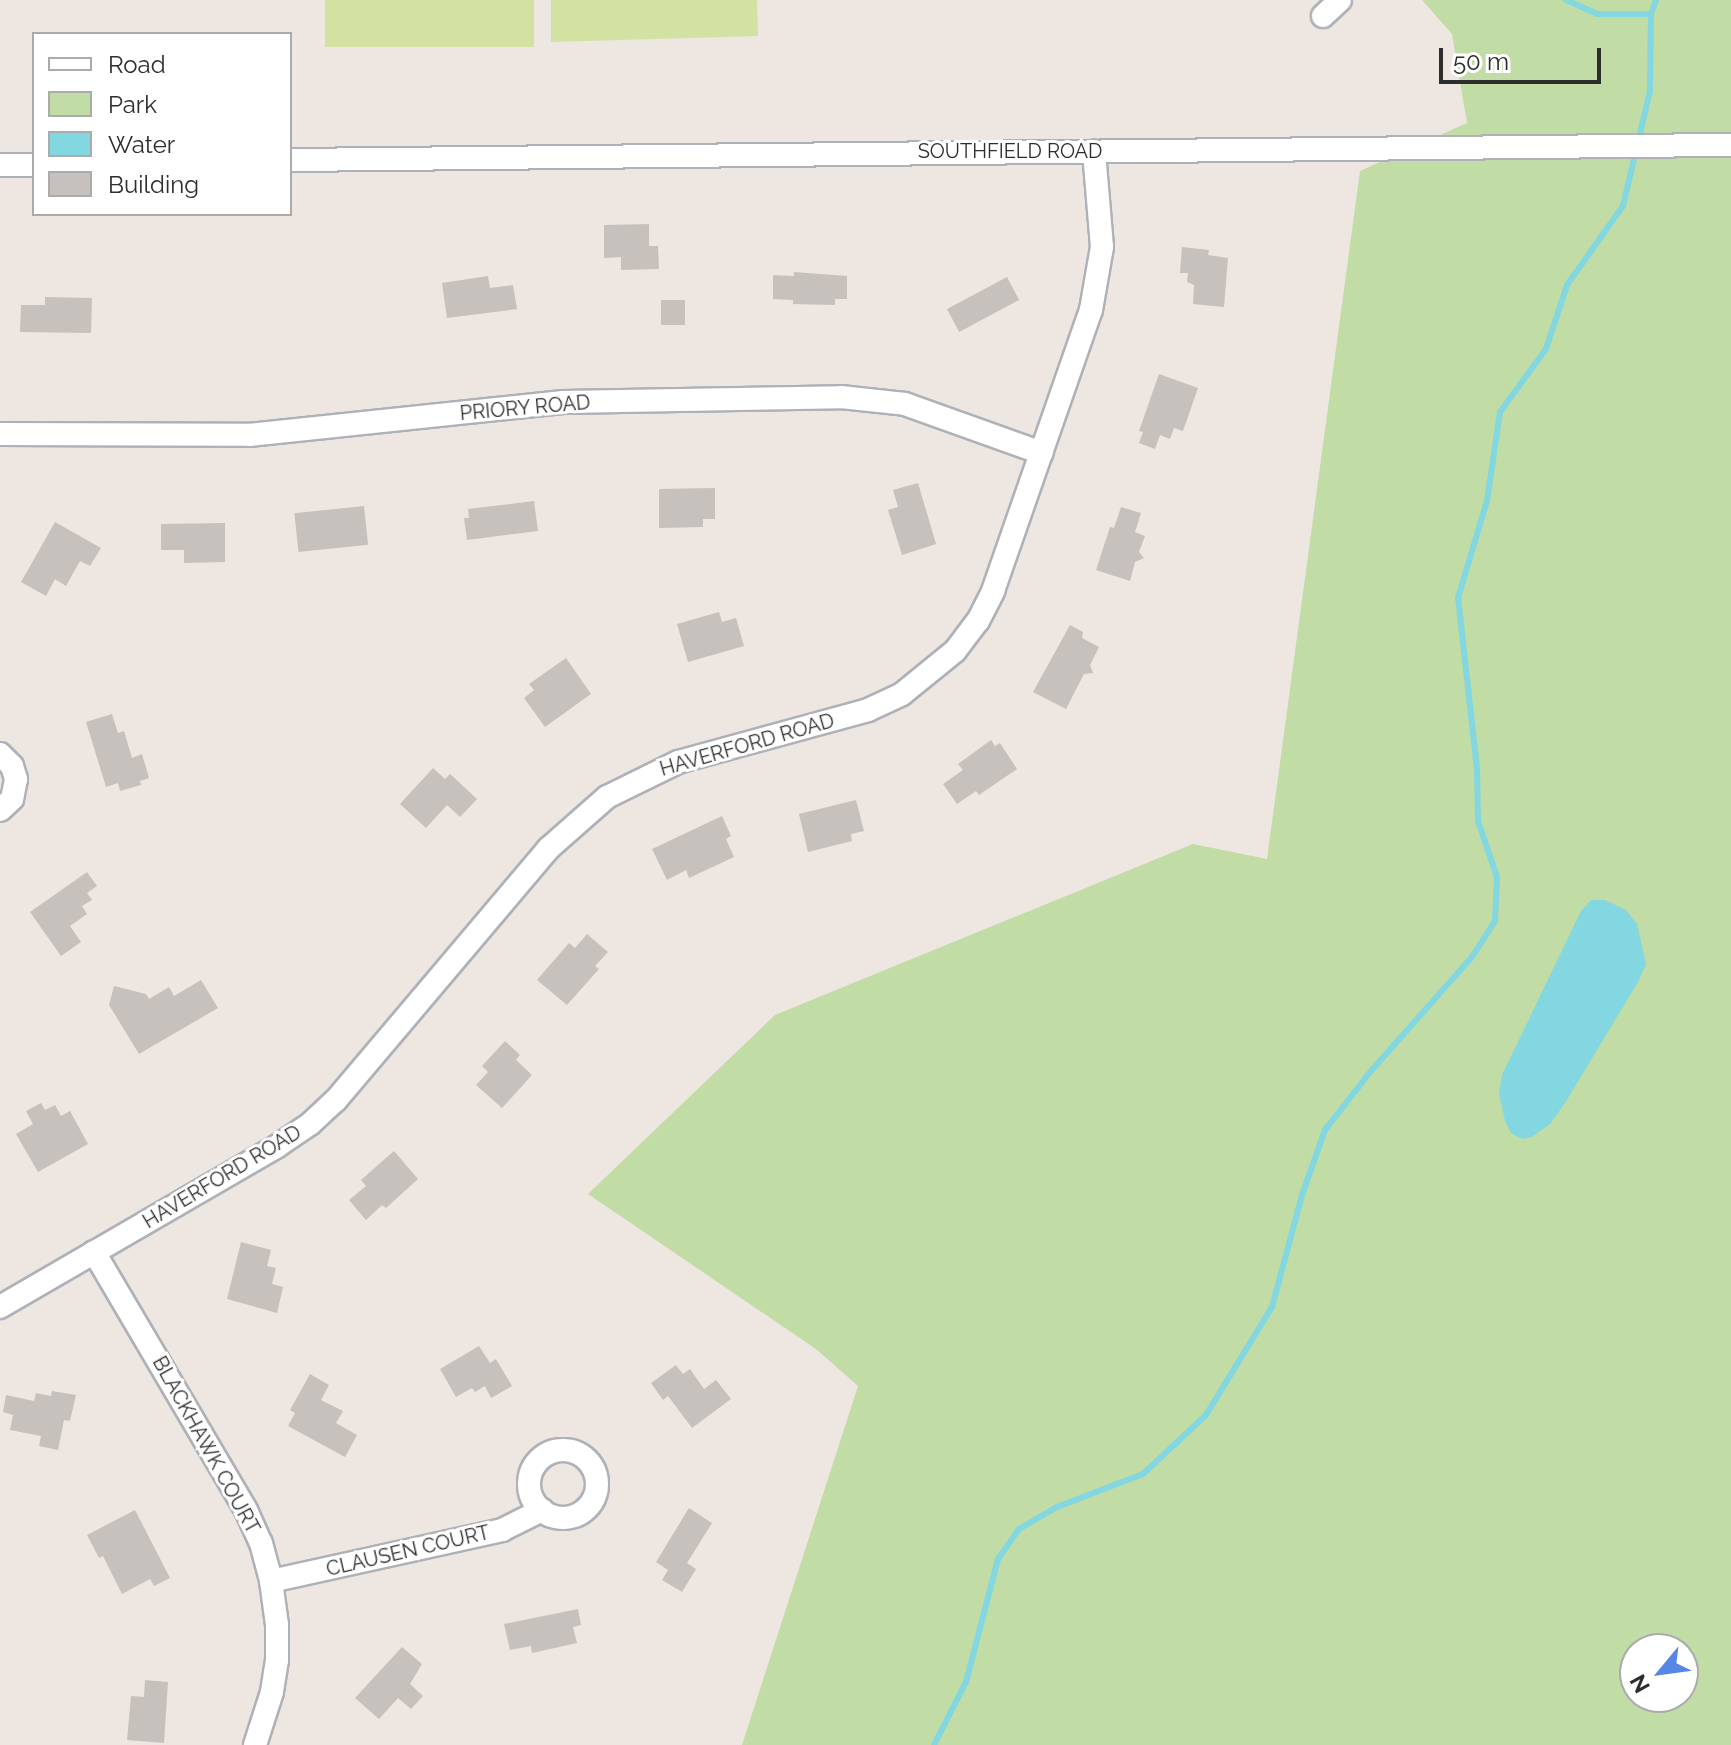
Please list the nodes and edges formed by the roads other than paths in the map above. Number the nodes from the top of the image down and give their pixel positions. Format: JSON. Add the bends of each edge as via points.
{"nodes":[{"id":1,"x":1340,"y":0,"type":"edge"},
{"id":2,"x":1323,"y":16,"type":"dead end"},
{"id":3,"x":1731,"y":145,"type":"edge"},
{"id":4,"x":1094,"y":151,"type":"junction"},
{"id":5,"x":292,"y":160,"type":"edge"},
{"id":6,"x":0,"y":165,"type":"edge"},
{"id":7,"x":32,"y":165,"type":"edge"},
{"id":8,"x":0,"y":434,"type":"edge"},
{"id":9,"x":1042,"y":453,"type":"junction"},
{"id":10,"x":0,"y":754,"type":"edge"},
{"id":11,"x":0,"y":810,"type":"edge"},
{"id":12,"x":94,"y":1252,"type":"junction"},
{"id":13,"x":0,"y":1307,"type":"edge"},
{"id":14,"x":542,"y":1510,"type":"dead end"},
{"id":15,"x":271,"y":1581,"type":"junction"},
{"id":16,"x":255,"y":1745,"type":"edge"}],
"edges":[{"from":1,"to":2,"type":"street"},
{"from":3,"to":4,"type":"street","name":"SOUTHFIELD ROAD"},
{"from":4,"to":5,"type":"street","name":"SOUTHFIELD ROAD"},
{"from":4,"to":9,"type":"street","name":"HAVERFORD ROAD","via":[[1102,247],[1099,280]]},
{"from":6,"to":7,"type":"street"},
{"from":8,"to":9,"type":"street","name":"PRIORY ROAD","via":[[249,435],[563,402],[841,397],[905,404]]},
{"from":9,"to":12,"type":"street","name":"HAVERFORD ROAD","via":[[988,601],[955,651],[930,675],[868,710],[678,762],[607,797],[548,849],[310,1124]]},
{"from":10,"to":11,"type":"street","via":[[16,779],[12,799]]},
{"from":12,"to":13,"type":"street","name":"HAVERFORD ROAD"},
{"from":12,"to":15,"type":"street","name":"BLACKHAWK COURT","via":[[246,1510]]},
{"from":14,"to":15,"type":"street","name":"CLAUSEN COURT","via":[[502,1530]]},
{"from":15,"to":16,"type":"street","name":"BLACKHAWK COURT","via":[[277,1660]]}]}
